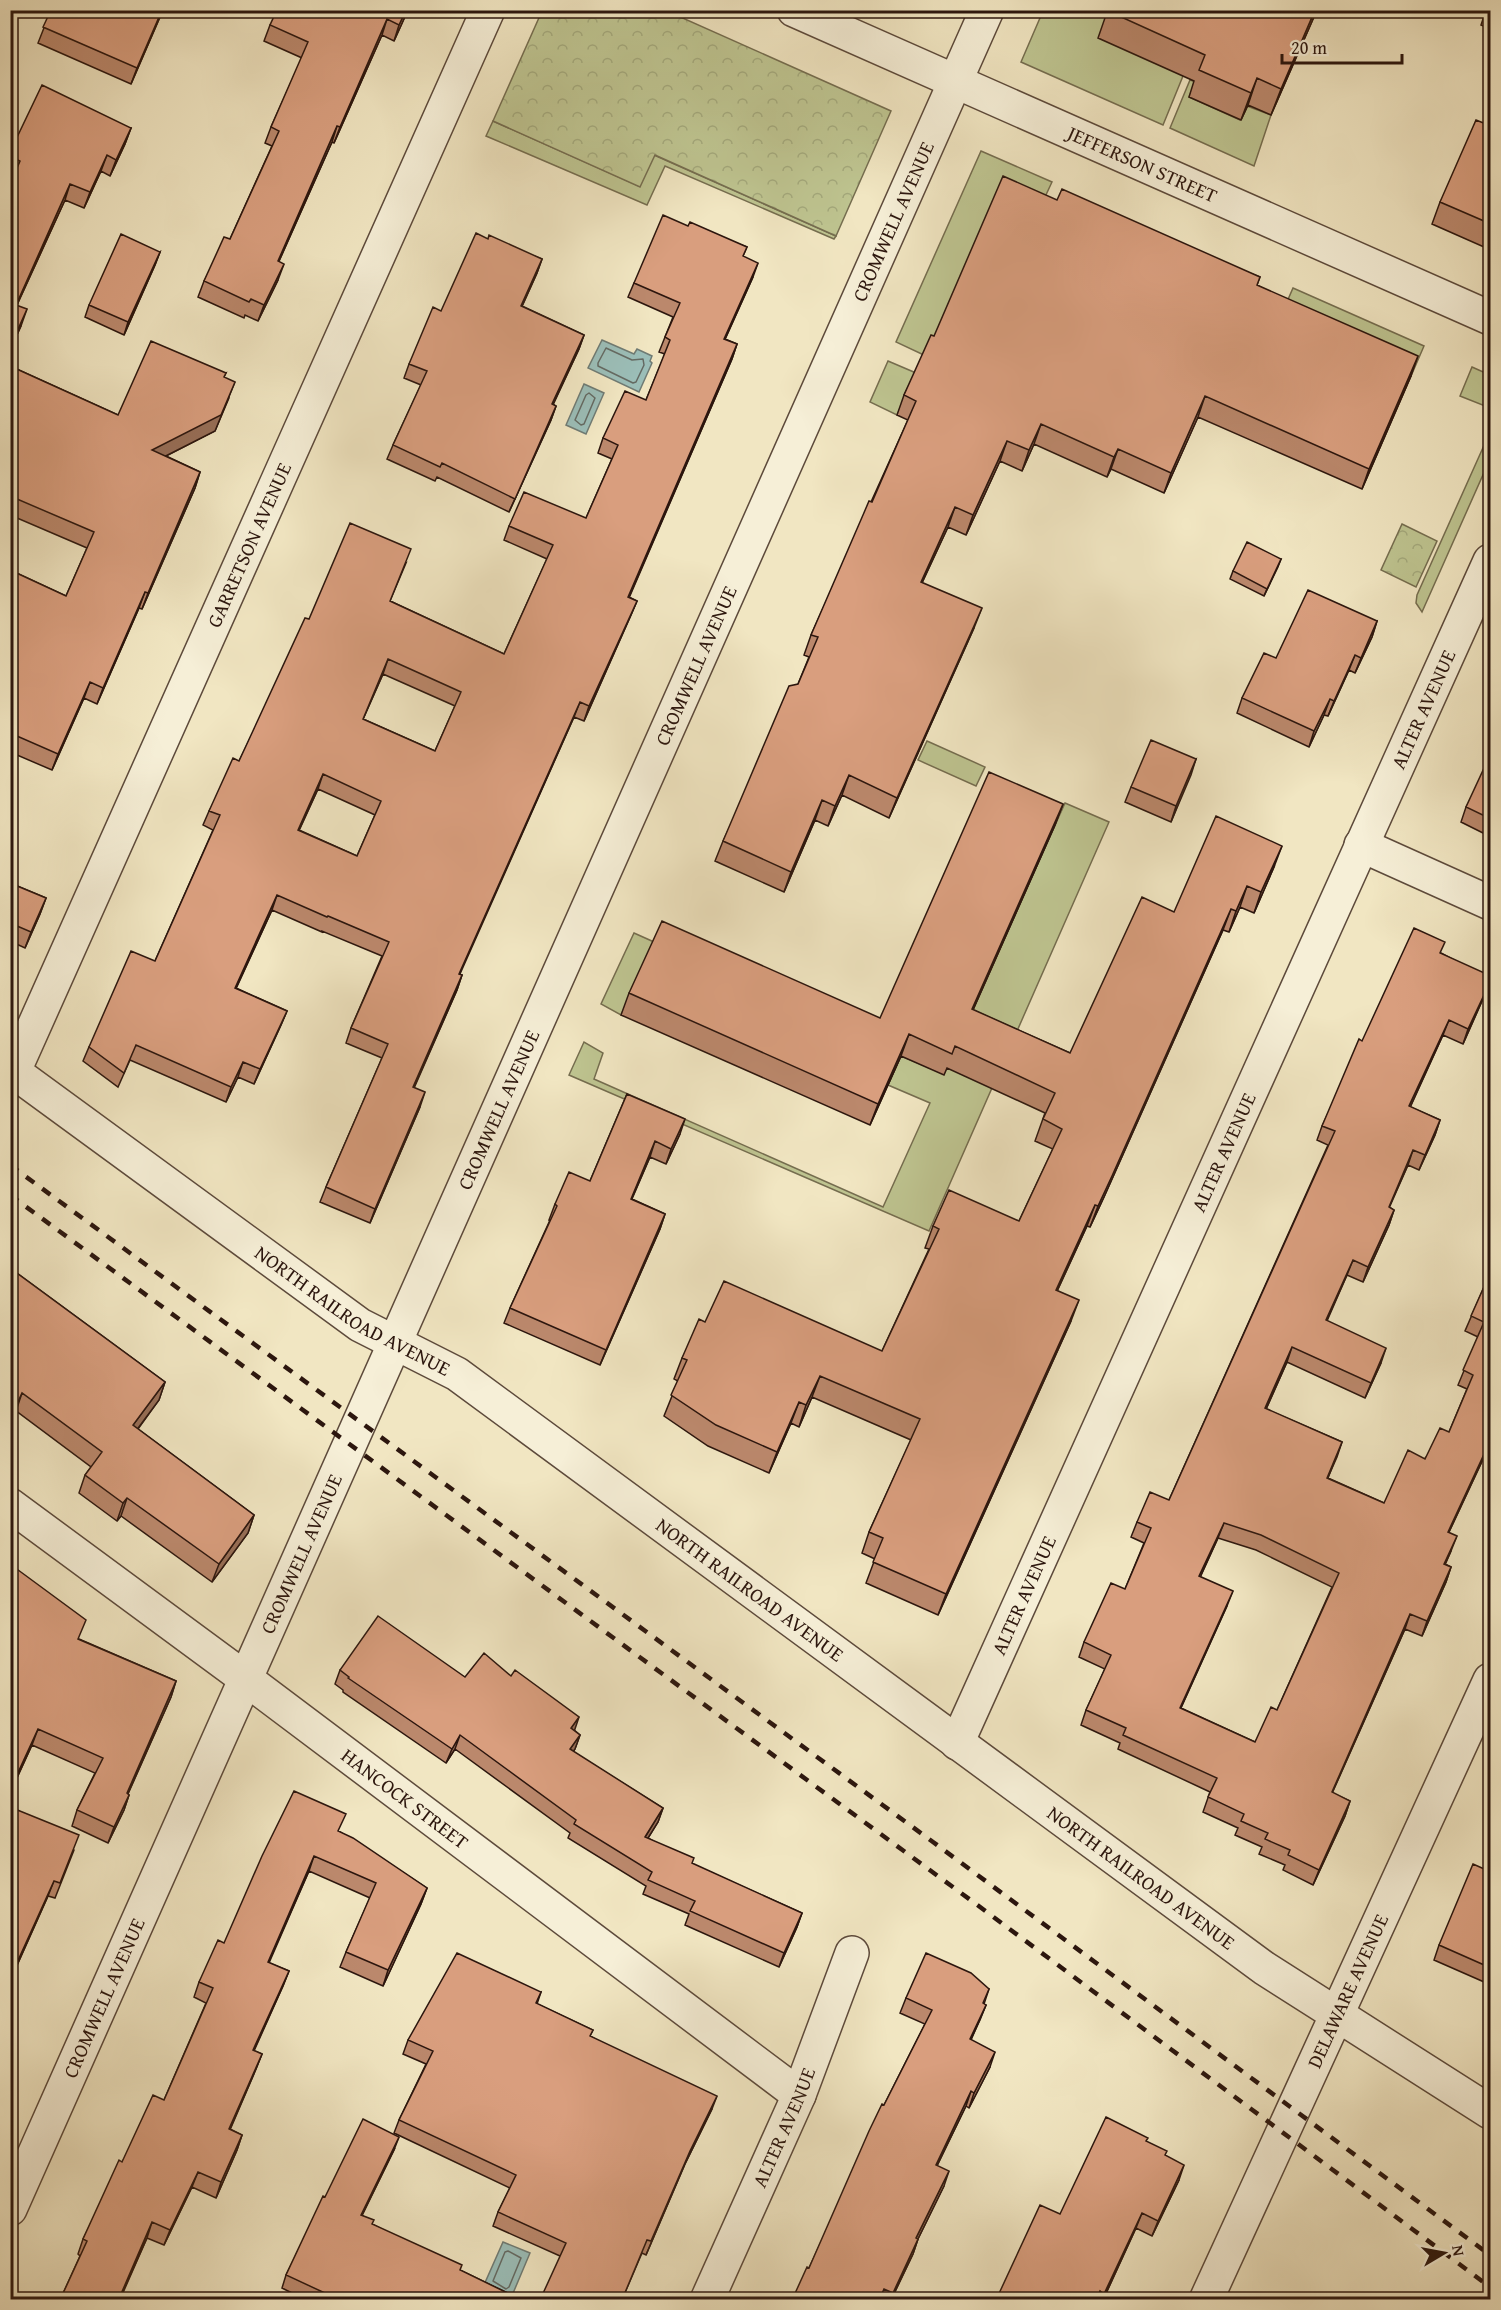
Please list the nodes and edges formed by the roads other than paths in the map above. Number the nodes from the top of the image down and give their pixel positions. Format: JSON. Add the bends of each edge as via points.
{"nodes":[{"id":1,"x":488,"y":10,"type":"edge"},
{"id":2,"x":794,"y":10,"type":"edge"},
{"id":3,"x":987,"y":10,"type":"edge"},
{"id":4,"x":956,"y":82,"type":"junction"},
{"id":5,"x":1491,"y":318,"type":"edge"},
{"id":6,"x":1491,"y":561,"type":"edge"},
{"id":7,"x":1361,"y":845,"type":"junction"},
{"id":8,"x":1491,"y":903,"type":"edge"},
{"id":9,"x":12,"y":1073,"type":"edge"},
{"id":10,"x":395,"y":1343,"type":"junction"},
{"id":11,"x":10,"y":1505,"type":"edge"},
{"id":12,"x":246,"y":1679,"type":"junction"},
{"id":13,"x":1491,"y":1680,"type":"edge"},
{"id":14,"x":957,"y":1743,"type":"junction"},
{"id":15,"x":852,"y":1953,"type":"dead end"},
{"id":16,"x":1336,"y":2015,"type":"junction"},
{"id":17,"x":799,"y":2095,"type":"junction"},
{"id":18,"x":1491,"y":2112,"type":"edge"},
{"id":19,"x":10,"y":2209,"type":"edge"},
{"id":20,"x":707,"y":2300,"type":"edge"},
{"id":21,"x":1206,"y":2300,"type":"edge"}],
"edges":[{"from":1,"to":9,"type":"street","name":"GARRETSON AVENUE"},
{"from":2,"to":4,"type":"street","name":"JEFFERSON STREET"},
{"from":3,"to":4,"type":"street","name":"CROMWELL AVENUE"},
{"from":4,"to":5,"type":"street","name":"JEFFERSON STREET"},
{"from":4,"to":10,"type":"street","name":"CROMWELL AVENUE"},
{"from":6,"to":7,"type":"street","name":"ALTER AVENUE"},
{"from":7,"to":8,"type":"street"},
{"from":7,"to":14,"type":"street","name":"ALTER AVENUE"},
{"from":9,"to":10,"type":"street","name":"NORTH RAILROAD AVENUE","via":[[360,1325]]},
{"from":10,"to":12,"type":"street","name":"CROMWELL AVENUE"},
{"from":10,"to":14,"type":"street","name":"NORTH RAILROAD AVENUE","via":[[457,1374]]},
{"from":11,"to":12,"type":"street","name":"HANCOCK STREET"},
{"from":12,"to":17,"type":"street","name":"HANCOCK STREET"},
{"from":12,"to":19,"type":"street","name":"CROMWELL AVENUE"},
{"from":13,"to":16,"type":"street","name":"DELAWARE AVENUE"},
{"from":14,"to":16,"type":"street","name":"NORTH RAILROAD AVENUE","via":[[1264,1968]]},
{"from":15,"to":17,"type":"street","name":"ALTER AVENUE"},
{"from":16,"to":18,"type":"street","name":"NORTH RAILROAD AVENUE"},
{"from":16,"to":21,"type":"street","name":"DELAWARE AVENUE"},
{"from":17,"to":20,"type":"street","name":"ALTER AVENUE"}]}
